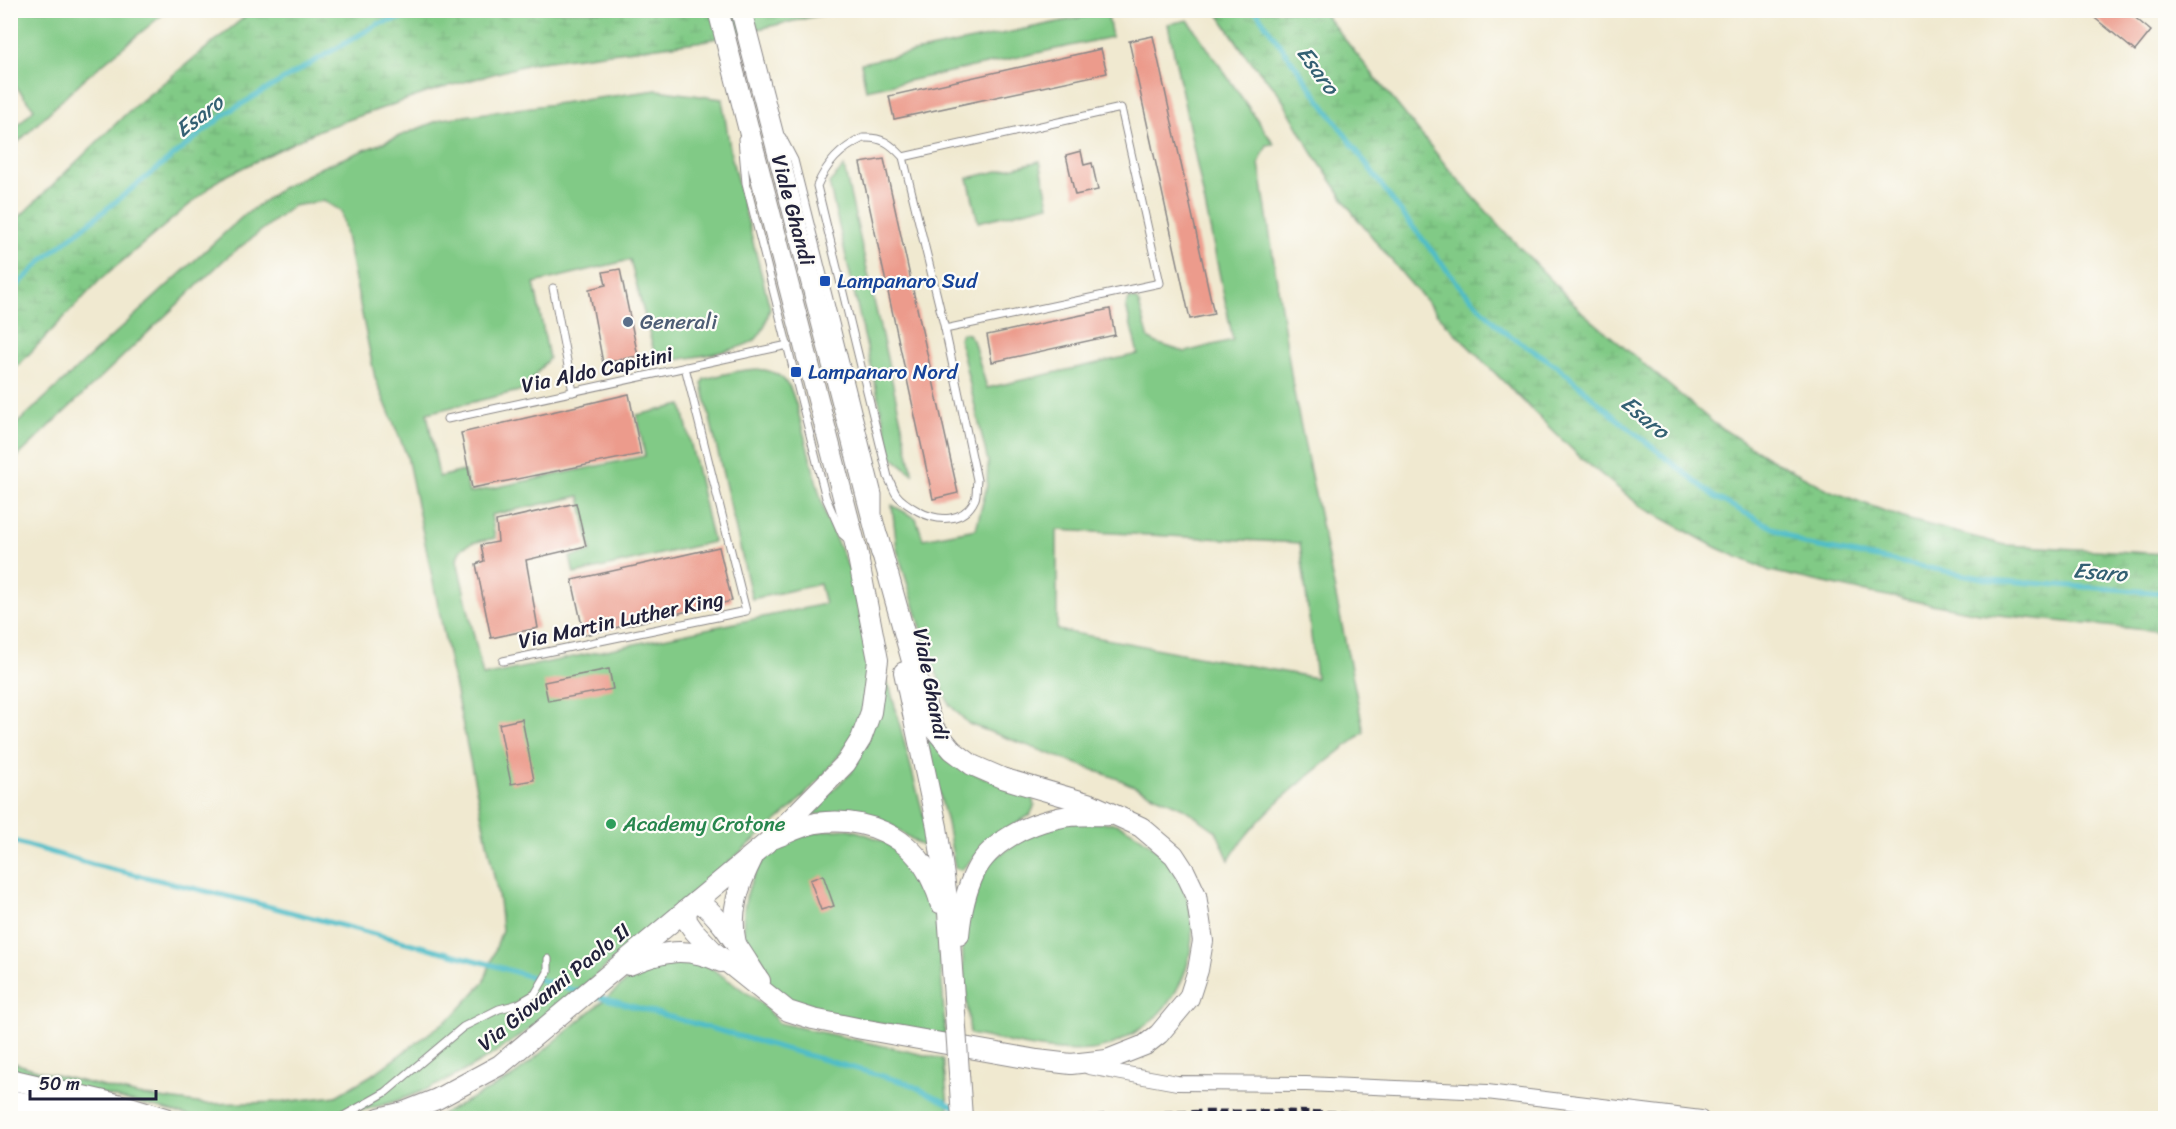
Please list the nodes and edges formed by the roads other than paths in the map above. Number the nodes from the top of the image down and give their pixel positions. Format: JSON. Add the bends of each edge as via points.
{"nodes":[{"id":1,"x":718,"y":10,"type":"edge"},
{"id":2,"x":741,"y":10,"type":"edge"},
{"id":3,"x":736,"y":86,"type":"junction"},
{"id":4,"x":763,"y":98,"type":"junction"},
{"id":5,"x":903,"y":157,"type":"junction"},
{"id":6,"x":553,"y":288,"type":"dead end"},
{"id":7,"x":848,"y":315,"type":"junction"},
{"id":8,"x":834,"y":319,"type":"junction"},
{"id":9,"x":945,"y":328,"type":"junction"},
{"id":10,"x":788,"y":345,"type":"junction"},
{"id":11,"x":685,"y":367,"type":"junction"},
{"id":12,"x":573,"y":392,"type":"junction"},
{"id":13,"x":447,"y":420,"type":"dead end"},
{"id":14,"x":878,"y":538,"type":"junction"},
{"id":15,"x":856,"y":547,"type":"junction"},
{"id":16,"x":503,"y":661,"type":"dead end"},
{"id":17,"x":921,"y":756,"type":"junction"},
{"id":18,"x":1111,"y":814,"type":"junction"},
{"id":19,"x":763,"y":846,"type":"junction"},
{"id":20,"x":692,"y":906,"type":"junction"},
{"id":21,"x":735,"y":958,"type":"junction"},
{"id":22,"x":548,"y":959,"type":"dead end"},
{"id":23,"x":612,"y":971,"type":"junction"},
{"id":24,"x":953,"y":983,"type":"junction"},
{"id":25,"x":1071,"y":1064,"type":"junction"},
{"id":26,"x":10,"y":1079,"type":"edge"},
{"id":27,"x":10,"y":1100,"type":"edge"},
{"id":28,"x":105,"y":1119,"type":"edge"},
{"id":29,"x":166,"y":1119,"type":"edge"},
{"id":30,"x":340,"y":1119,"type":"edge"},
{"id":31,"x":379,"y":1119,"type":"edge"},
{"id":32,"x":962,"y":1119,"type":"edge"},
{"id":33,"x":1701,"y":1119,"type":"edge"}],
"edges":[{"from":1,"to":3,"type":"street","name":"Viale Ghandi"},
{"from":2,"to":4,"type":"street","name":"Viale Ghandi"},
{"from":3,"to":10,"type":"lane","via":[[746,183]]},
{"from":3,"to":15,"type":"street","name":"Viale Ghandi"},
{"from":4,"to":8,"type":"lane","via":[[794,160]]},
{"from":4,"to":14,"type":"street","name":"Viale Ghandi"},
{"from":5,"to":7,"type":"lane","via":[[882,138],[862,138],[838,152],[817,186]]},
{"from":5,"to":9,"type":"lane"},
{"from":5,"to":9,"type":"lane","via":[[1122,108],[1160,284]]},
{"from":6,"to":12,"type":"lane"},
{"from":7,"to":8,"type":"lane"},
{"from":7,"to":9,"type":"lane","via":[[888,477],[897,496],[941,520],[955,518],[967,509],[975,498],[977,480]]},
{"from":8,"to":14,"type":"lane","via":[[878,494]]},
{"from":10,"to":11,"type":"lane","name":"Via Aldo Capitini"},
{"from":10,"to":15,"type":"lane","via":[[826,498],[842,534]]},
{"from":11,"to":12,"type":"lane","name":"Via Aldo Capitini"},
{"from":11,"to":16,"type":"lane","name":"Via Martin Luther King","via":[[746,611]]},
{"from":12,"to":13,"type":"lane","name":"Via Aldo Capitini"},
{"from":14,"to":17,"type":"street","name":"Viale Ghandi"},
{"from":14,"to":18,"type":"street","via":[[933,727],[952,750],[972,765],[1002,778],[1091,804]]},
{"from":15,"to":17,"type":"street","name":"Viale Ghandi"},
{"from":15,"to":19,"type":"street","via":[[878,660],[871,712],[846,763]]},
{"from":17,"to":24,"type":"street","via":[[946,886]]},
{"from":18,"to":24,"type":"street","via":[[1060,817],[1034,824],[989,854],[975,870],[968,888]]},
{"from":18,"to":25,"type":"street","via":[[1141,827],[1174,855],[1196,895],[1203,941],[1189,998],[1159,1034],[1144,1045],[1107,1060]]},
{"from":19,"to":20,"type":"street","name":"Via Giovanni Paolo II"},
{"from":19,"to":21,"type":"street","via":[[741,882],[734,906]]},
{"from":19,"to":24,"type":"street","via":[[812,824],[839,822],[869,825],[902,843],[928,872],[939,898]]},
{"from":20,"to":21,"type":"street","via":[[706,905],[717,918]]},
{"from":20,"to":23,"type":"street","name":"Via Giovanni Paolo II"},
{"from":21,"to":23,"type":"street","via":[[718,960],[678,951]]},
{"from":21,"to":25,"type":"street","via":[[773,1000],[788,1011],[813,1019]]},
{"from":22,"to":30,"type":"lane","via":[[548,972],[535,994],[463,1027],[386,1092]]},
{"from":23,"to":31,"type":"street","name":"Via Giovanni Paolo II","via":[[500,1065],[437,1099]]},
{"from":24,"to":32,"type":"street","bridge":true},
{"from":25,"to":33,"type":"street","via":[[1177,1083],[1487,1092]]},
{"from":26,"to":29,"type":"street"},
{"from":27,"to":28,"type":"street"}]}
